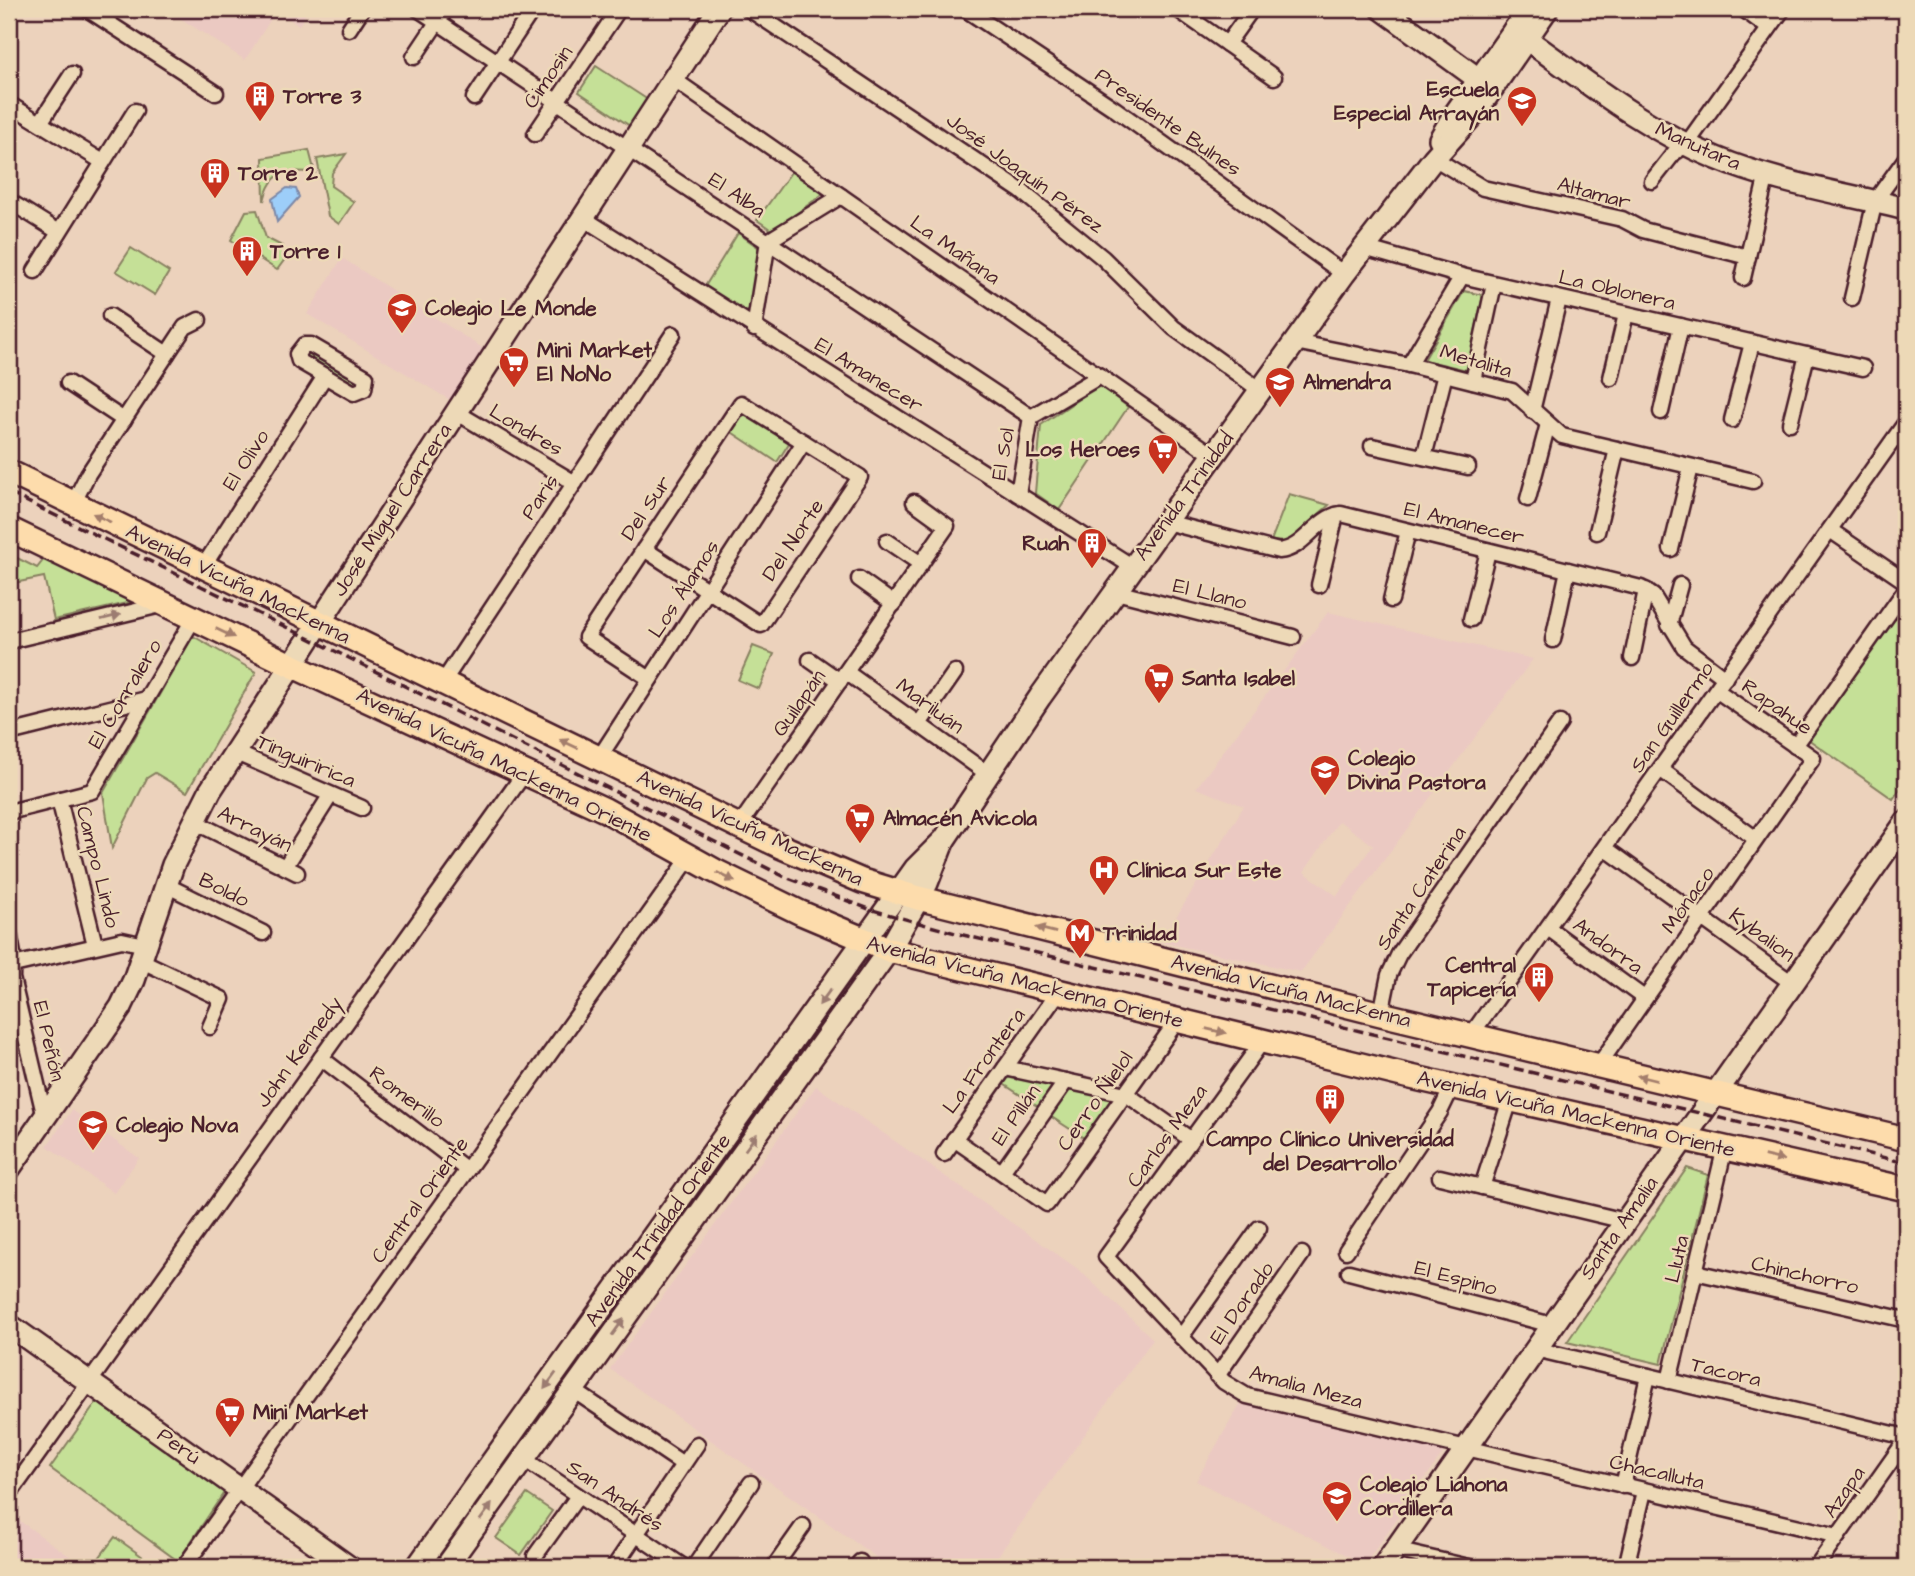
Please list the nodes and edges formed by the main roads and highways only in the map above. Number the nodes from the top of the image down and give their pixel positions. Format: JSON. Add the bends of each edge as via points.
{"nodes":[{"id":1,"x":719,"y":9,"type":"edge"},
{"id":2,"x":1382,"y":9,"type":"edge"},
{"id":3,"x":1529,"y":9,"type":"edge"},
{"id":4,"x":1547,"y":9,"type":"edge"},
{"id":5,"x":1520,"y":35,"type":"junction"},
{"id":6,"x":1486,"y":84,"type":"junction"},
{"id":7,"x":1906,"y":209,"type":"edge"},
{"id":8,"x":9,"y":472,"type":"edge"},
{"id":9,"x":9,"y":529,"type":"edge"},
{"id":10,"x":318,"y":623,"type":"junction"},
{"id":11,"x":291,"y":665,"type":"junction"},
{"id":12,"x":1906,"y":822,"type":"edge"},
{"id":13,"x":908,"y":896,"type":"junction"},
{"id":14,"x":864,"y":942,"type":"junction"},
{"id":15,"x":888,"y":950,"type":"junction"},
{"id":16,"x":1714,"y":1094,"type":"junction"},
{"id":17,"x":1683,"y":1137,"type":"junction"},
{"id":18,"x":1906,"y":1139,"type":"edge"},
{"id":19,"x":9,"y":1170,"type":"edge"},
{"id":20,"x":1906,"y":1189,"type":"edge"},
{"id":21,"x":9,"y":1325,"type":"edge"},
{"id":22,"x":1389,"y":1559,"type":"edge"},
{"id":23,"x":349,"y":1567,"type":"edge"},
{"id":24,"x":417,"y":1567,"type":"edge"},
{"id":25,"x":446,"y":1567,"type":"edge"}],
"edges":[{"from":1,"to":10,"type":"main road","name":"José Miguel Carrera"},
{"from":2,"to":6,"type":"main road"},
{"from":3,"to":5,"type":"main road","name":"Avenida Trinidad"},
{"from":4,"to":5,"type":"main road","name":"Avenida Trinidad"},
{"from":5,"to":6,"type":"main road","name":"Avenida Trinidad"},
{"from":5,"to":7,"type":"main road","name":"Manutara","via":[[1625,109],[1686,145],[1735,165]]},
{"from":6,"to":13,"type":"main road","name":"Avenida Trinidad","via":[[1447,126],[1434,158],[1213,455],[944,840],[922,859]]},
{"from":10,"to":8,"type":"main road","name":"Avenida Vicuña Mackenna","one_way":true},
{"from":9,"to":11,"type":"main road","name":"Avenida Vicuña Mackenna Oriente","one_way":true},
{"from":10,"to":11,"type":"main road","name":"José Miguel Carrera"},
{"from":13,"to":10,"type":"main road","name":"Avenida Vicuña Mackenna","one_way":true,"via":[[831,870]]},
{"from":11,"to":14,"type":"main road","name":"Avenida Vicuña Mackenna Oriente","one_way":true,"via":[[526,771]]},
{"from":11,"to":19,"type":"main road","name":"José Miguel Carrera","via":[[193,821],[112,1022]]},
{"from":12,"to":16,"type":"main road","name":"Santa Amalia"},
{"from":13,"to":14,"type":"main road","name":"Avenida Trinidad Oriente"},
{"from":13,"to":15,"type":"main road","name":"Avenida Trinidad Oriente"},
{"from":16,"to":13,"type":"main road","name":"Avenida Vicuña Mackenna","one_way":true},
{"from":14,"to":15,"type":"main road","name":"Avenida Vicuña Mackenna Oriente"},
{"from":14,"to":24,"type":"main road","name":"Avenida Trinidad Oriente","one_way":true},
{"from":15,"to":17,"type":"main road","name":"Avenida Vicuña Mackenna Oriente","one_way":true,"via":[[1452,1087]]},
{"from":25,"to":15,"type":"main road","name":"Avenida Trinidad Oriente","one_way":true},
{"from":16,"to":17,"type":"main road","name":"Santa Amalia"},
{"from":16,"to":18,"type":"main road","name":"Avenida Vicuña Mackenna"},
{"from":17,"to":20,"type":"main road","name":"Avenida Vicuña Mackenna Oriente","one_way":true},
{"from":17,"to":22,"type":"main road","name":"Santa Amalia"},
{"from":21,"to":23,"type":"main road","name":"Perú"}]}
